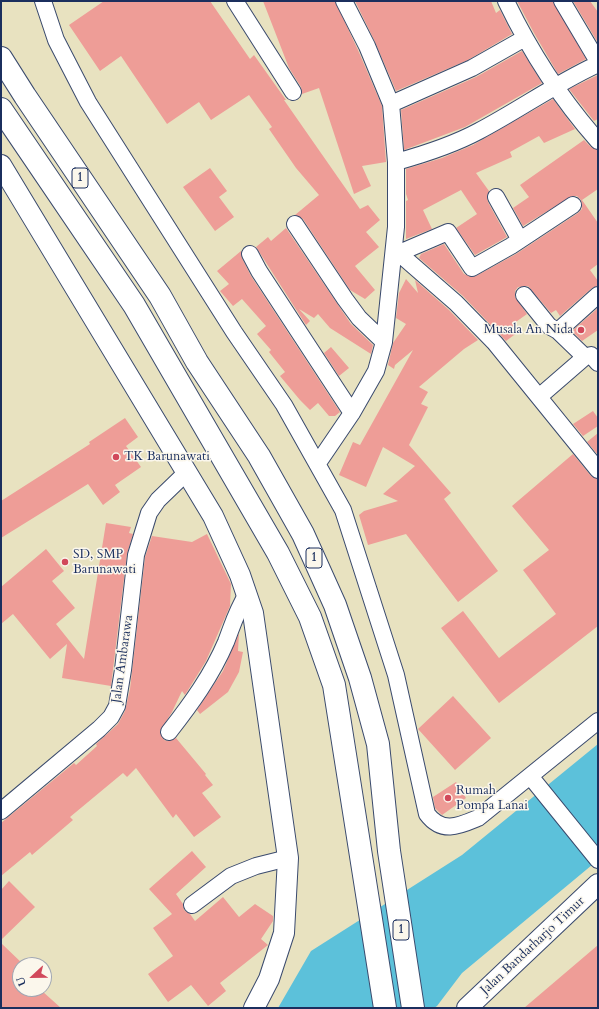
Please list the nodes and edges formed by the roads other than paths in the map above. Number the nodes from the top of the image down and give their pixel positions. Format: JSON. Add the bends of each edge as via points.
{"nodes":[{"id":1,"x":43,"y":1,"type":"edge"},
{"id":2,"x":235,"y":1,"type":"edge"},
{"id":3,"x":344,"y":1,"type":"edge"},
{"id":4,"x":506,"y":1,"type":"edge"},
{"id":5,"x":562,"y":1,"type":"edge"},
{"id":6,"x":526,"y":38,"type":"junction"},
{"id":7,"x":1,"y":58,"type":"edge"},
{"id":8,"x":555,"y":86,"type":"junction"},
{"id":9,"x":293,"y":92,"type":"dead end"},
{"id":10,"x":391,"y":104,"type":"junction"},
{"id":11,"x":1,"y":109,"type":"edge"},
{"id":12,"x":598,"y":141,"type":"edge"},
{"id":13,"x":396,"y":162,"type":"junction"},
{"id":14,"x":1,"y":165,"type":"edge"},
{"id":15,"x":496,"y":197,"type":"dead end"},
{"id":16,"x":573,"y":205,"type":"dead end"},
{"id":17,"x":295,"y":224,"type":"dead end"},
{"id":18,"x":520,"y":240,"type":"junction"},
{"id":19,"x":396,"y":251,"type":"junction"},
{"id":20,"x":250,"y":254,"type":"dead end"},
{"id":21,"x":524,"y":295,"type":"dead end"},
{"id":22,"x":598,"y":295,"type":"edge"},
{"id":23,"x":558,"y":331,"type":"junction"},
{"id":24,"x":384,"y":342,"type":"junction"},
{"id":25,"x":594,"y":359,"type":"edge"},
{"id":26,"x":540,"y":396,"type":"junction"},
{"id":27,"x":352,"y":413,"type":"junction"},
{"id":28,"x":318,"y":464,"type":"junction"},
{"id":29,"x":598,"y":470,"type":"edge"},
{"id":30,"x":187,"y":472,"type":"junction"},
{"id":31,"x":246,"y":594,"type":"junction"},
{"id":32,"x":598,"y":721,"type":"edge"},
{"id":33,"x":169,"y":732,"type":"dead end"},
{"id":34,"x":530,"y":776,"type":"junction"},
{"id":35,"x":1,"y":811,"type":"edge"},
{"id":36,"x":288,"y":858,"type":"junction"},
{"id":37,"x":598,"y":860,"type":"edge"},
{"id":38,"x":598,"y":884,"type":"edge"},
{"id":39,"x":192,"y":905,"type":"dead end"},
{"id":40,"x":468,"y":1007,"type":"edge"},
{"id":41,"x":254,"y":1008,"type":"edge"},
{"id":42,"x":385,"y":1008,"type":"edge"},
{"id":43,"x":414,"y":1008,"type":"edge"}],
"edges":[{"from":1,"to":28,"type":"street","via":[[56,40],[88,102],[234,332],[284,405]]},
{"from":2,"to":9,"type":"street"},
{"from":3,"to":10,"type":"street","via":[[367,46]]},
{"from":4,"to":6,"type":"street"},
{"from":5,"to":8,"type":"street","via":[[597,62]]},
{"from":6,"to":8,"type":"street"},
{"from":6,"to":10,"type":"street","via":[[472,68]]},
{"from":7,"to":43,"type":"highway","number":"1","via":[[160,296],[197,362],[263,462],[303,534],[335,605],[360,678],[378,744],[389,851]]},
{"from":8,"to":12,"type":"street"},
{"from":8,"to":13,"type":"street","via":[[479,131],[443,147]]},
{"from":10,"to":13,"type":"street"},
{"from":11,"to":42,"type":"highway","number":"1","via":[[134,305],[278,553],[310,617],[334,685]]},
{"from":13,"to":19,"type":"street"},
{"from":14,"to":30,"type":"street"},
{"from":15,"to":18,"type":"street"},
{"from":16,"to":18,"type":"street"},
{"from":17,"to":24,"type":"street","via":[[359,318]]},
{"from":18,"to":19,"type":"street","via":[[472,268],[448,232]]},
{"from":19,"to":24,"type":"street"},
{"from":19,"to":26,"type":"street","via":[[476,323]]},
{"from":20,"to":27,"type":"street","via":[[258,271]]},
{"from":21,"to":23,"type":"street","via":[[550,326]]},
{"from":22,"to":23,"type":"street"},
{"from":23,"to":25,"type":"street"},
{"from":24,"to":27,"type":"street","via":[[376,372]]},
{"from":25,"to":26,"type":"street"},
{"from":26,"to":29,"type":"street"},
{"from":27,"to":28,"type":"street"},
{"from":28,"to":34,"type":"street","via":[[343,510],[396,675],[427,814],[432,821],[446,827],[462,824],[478,818]]},
{"from":30,"to":31,"type":"street","via":[[213,516]]},
{"from":30,"to":35,"type":"street","name":"Jalan Ambarawa","via":[[158,500],[149,513],[136,555],[123,670],[117,706],[111,717]]},
{"from":31,"to":33,"type":"street","via":[[237,610],[226,642],[197,695]]},
{"from":31,"to":36,"type":"street","via":[[256,634]]},
{"from":32,"to":34,"type":"street"},
{"from":34,"to":37,"type":"street"},
{"from":36,"to":39,"type":"street","via":[[256,866],[231,876]]},
{"from":36,"to":41,"type":"street","via":[[284,933],[269,979]]},
{"from":38,"to":40,"type":"street","name":"Jalan Bandarharjo Timur"}]}
